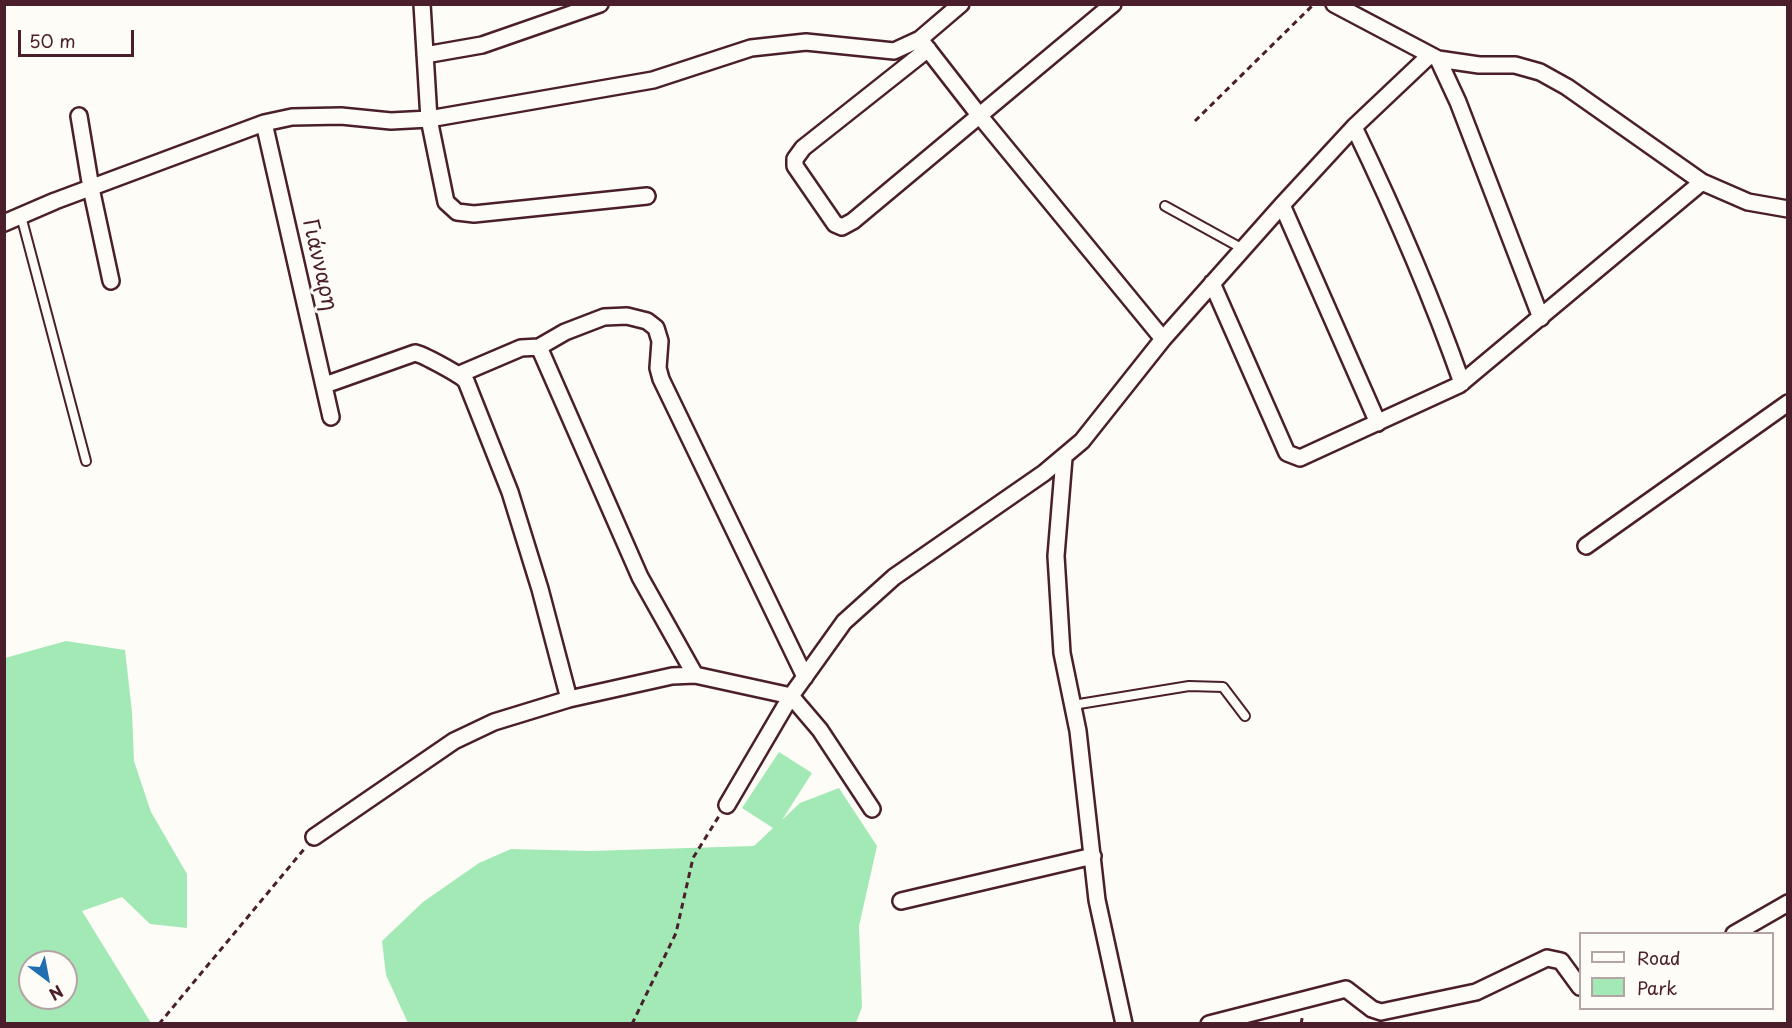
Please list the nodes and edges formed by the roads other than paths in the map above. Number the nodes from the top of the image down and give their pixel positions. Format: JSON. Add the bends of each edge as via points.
{"nodes":[{"id":1,"x":422,"y":4,"type":"edge"},
{"id":2,"x":600,"y":4,"type":"edge"},
{"id":3,"x":961,"y":4,"type":"edge"},
{"id":4,"x":1113,"y":4,"type":"edge"},
{"id":5,"x":1334,"y":4,"type":"edge"},
{"id":6,"x":924,"y":44,"type":"junction"},
{"id":7,"x":425,"y":55,"type":"junction"},
{"id":8,"x":1433,"y":58,"type":"junction"},
{"id":9,"x":979,"y":115,"type":"junction"},
{"id":10,"x":79,"y":116,"type":"dead end"},
{"id":11,"x":429,"y":119,"type":"junction"},
{"id":12,"x":264,"y":123,"type":"junction"},
{"id":13,"x":1354,"y":127,"type":"junction"},
{"id":14,"x":1702,"y":182,"type":"junction"},
{"id":15,"x":91,"y":188,"type":"junction"},
{"id":16,"x":647,"y":196,"type":"dead end"},
{"id":17,"x":1282,"y":205,"type":"junction"},
{"id":18,"x":1164,"y":206,"type":"dead end"},
{"id":19,"x":1788,"y":209,"type":"edge"},
{"id":20,"x":21,"y":216,"type":"junction"},
{"id":21,"x":4,"y":223,"type":"edge"},
{"id":22,"x":1242,"y":249,"type":"junction"},
{"id":23,"x":111,"y":281,"type":"dead end"},
{"id":24,"x":1212,"y":284,"type":"junction"},
{"id":25,"x":1541,"y":318,"type":"junction"},
{"id":26,"x":1163,"y":339,"type":"junction"},
{"id":27,"x":538,"y":347,"type":"junction"},
{"id":28,"x":460,"y":374,"type":"junction"},
{"id":29,"x":1462,"y":382,"type":"junction"},
{"id":30,"x":325,"y":385,"type":"junction"},
{"id":31,"x":1788,"y":403,"type":"edge"},
{"id":32,"x":332,"y":417,"type":"dead end"},
{"id":33,"x":1378,"y":423,"type":"junction"},
{"id":34,"x":1064,"y":458,"type":"junction"},
{"id":35,"x":86,"y":461,"type":"dead end"},
{"id":36,"x":1586,"y":546,"type":"dead end"},
{"id":37,"x":694,"y":675,"type":"junction"},
{"id":38,"x":805,"y":677,"type":"junction"},
{"id":39,"x":791,"y":696,"type":"junction"},
{"id":40,"x":569,"y":699,"type":"junction"},
{"id":41,"x":1074,"y":705,"type":"junction"},
{"id":42,"x":1245,"y":716,"type":"dead end"},
{"id":43,"x":727,"y":805,"type":"road end"},
{"id":44,"x":872,"y":809,"type":"dead end"},
{"id":45,"x":314,"y":837,"type":"road end"},
{"id":46,"x":1093,"y":856,"type":"junction"},
{"id":47,"x":901,"y":902,"type":"dead end"},
{"id":48,"x":1788,"y":903,"type":"edge"},
{"id":49,"x":1736,"y":932,"type":"edge"},
{"id":50,"x":1579,"y":984,"type":"edge"},
{"id":51,"x":1124,"y":1023,"type":"edge"},
{"id":52,"x":1209,"y":1023,"type":"edge"}],
"edges":[{"from":1,"to":7,"type":"street"},
{"from":2,"to":7,"type":"street","via":[[482,45]]},
{"from":3,"to":6,"type":"street"},
{"from":4,"to":9,"type":"street"},
{"from":5,"to":8,"type":"street"},
{"from":6,"to":9,"type":"street"},
{"from":6,"to":9,"type":"street","via":[[795,159],[795,166],[835,224],[842,227],[853,221]]},
{"from":6,"to":11,"type":"street","via":[[894,51],[806,42],[752,48],[653,80]]},
{"from":7,"to":11,"type":"street"},
{"from":8,"to":13,"type":"street"},
{"from":8,"to":14,"type":"street","via":[[1479,65],[1515,65],[1540,72]]},
{"from":8,"to":25,"type":"street","via":[[1458,102]]},
{"from":9,"to":26,"type":"street"},
{"from":10,"to":15,"type":"street"},
{"from":11,"to":12,"type":"street","via":[[292,117]]},
{"from":11,"to":16,"type":"street","via":[[446,202],[457,212],[474,214]]},
{"from":12,"to":15,"type":"street"},
{"from":12,"to":30,"type":"street","name":"Γιάνναρη"},
{"from":13,"to":17,"type":"street"},
{"from":13,"to":29,"type":"street","via":[[1391,204]]},
{"from":14,"to":19,"type":"street","via":[[1748,202]]},
{"from":14,"to":25,"type":"street"},
{"from":15,"to":20,"type":"street"},
{"from":15,"to":23,"type":"street"},
{"from":17,"to":22,"type":"street"},
{"from":17,"to":33,"type":"street"},
{"from":18,"to":22,"type":"lane"},
{"from":20,"to":21,"type":"street"},
{"from":20,"to":35,"type":"lane"},
{"from":22,"to":24,"type":"street"},
{"from":24,"to":26,"type":"street"},
{"from":24,"to":33,"type":"street","via":[[1287,453],[1300,458]]},
{"from":25,"to":29,"type":"street"},
{"from":26,"to":34,"type":"street"},
{"from":27,"to":28,"type":"street","via":[[521,348]]},
{"from":27,"to":37,"type":"street","via":[[640,577]]},
{"from":27,"to":38,"type":"street","via":[[604,318],[627,316],[656,328],[661,379]]},
{"from":28,"to":30,"type":"street","via":[[415,353]]},
{"from":28,"to":40,"type":"street","via":[[510,492]]},
{"from":29,"to":33,"type":"street"},
{"from":30,"to":32,"type":"street","name":"Γιάνναρη"},
{"from":31,"to":36,"type":"street"},
{"from":34,"to":38,"type":"street","via":[[894,577],[844,622]]},
{"from":34,"to":41,"type":"street","via":[[1056,556],[1062,653]]},
{"from":37,"to":39,"type":"street"},
{"from":37,"to":40,"type":"street","via":[[672,676]]},
{"from":38,"to":39,"type":"street"},
{"from":39,"to":43,"type":"street"},
{"from":39,"to":44,"type":"street","via":[[820,730]]},
{"from":40,"to":45,"type":"street","via":[[494,722],[454,741]]},
{"from":41,"to":42,"type":"lane","via":[[1189,686],[1223,687]]},
{"from":41,"to":46,"type":"street"},
{"from":46,"to":47,"type":"street"},
{"from":46,"to":51,"type":"street","via":[[1097,900]]},
{"from":48,"to":49,"type":"street"},
{"from":50,"to":52,"type":"street","via":[[1561,961],[1547,958],[1476,992],[1390,1010],[1372,1009],[1346,989]]}]}
